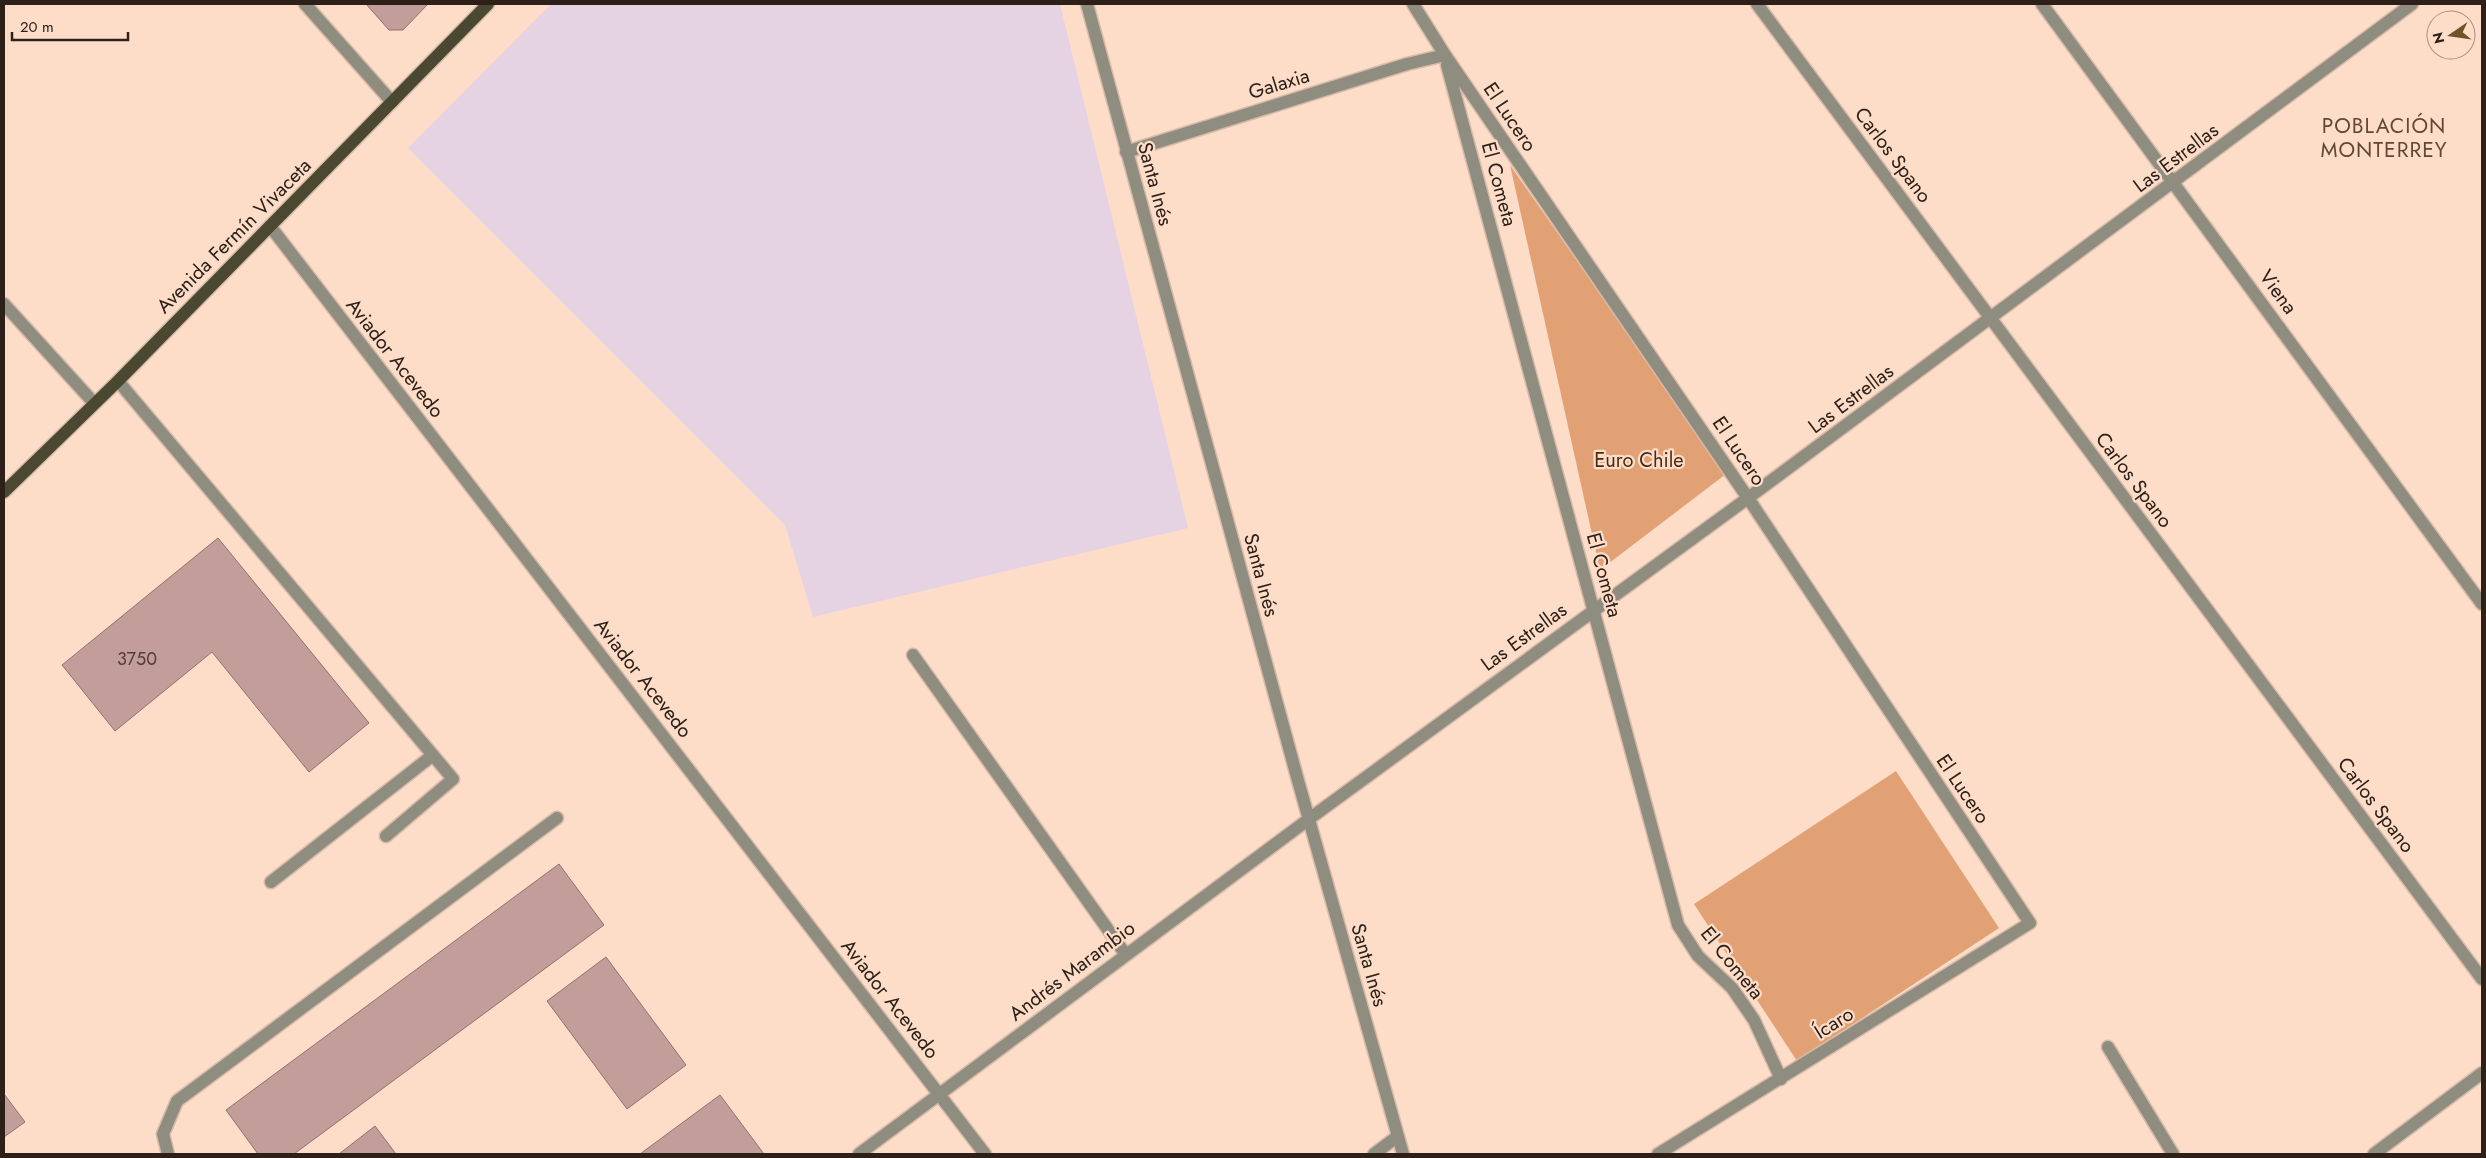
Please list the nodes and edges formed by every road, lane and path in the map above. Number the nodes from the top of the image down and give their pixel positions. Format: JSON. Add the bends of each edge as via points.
{"nodes":[{"id":1,"x":305,"y":4,"type":"edge"},
{"id":2,"x":488,"y":4,"type":"edge"},
{"id":3,"x":1087,"y":4,"type":"edge"},
{"id":4,"x":1413,"y":4,"type":"edge"},
{"id":5,"x":1757,"y":4,"type":"edge"},
{"id":6,"x":2042,"y":4,"type":"edge"},
{"id":7,"x":2412,"y":4,"type":"edge"},
{"id":8,"x":1445,"y":55,"type":"junction"},
{"id":9,"x":392,"y":102,"type":"junction"},
{"id":10,"x":1126,"y":152,"type":"junction"},
{"id":11,"x":2174,"y":183,"type":"junction"},
{"id":12,"x":270,"y":226,"type":"junction"},
{"id":13,"x":4,"y":304,"type":"edge"},
{"id":14,"x":1991,"y":319,"type":"junction"},
{"id":15,"x":118,"y":380,"type":"junction"},
{"id":16,"x":94,"y":403,"type":"junction"},
{"id":17,"x":4,"y":492,"type":"edge"},
{"id":18,"x":1748,"y":498,"type":"junction"},
{"id":19,"x":2482,"y":604,"type":"edge"},
{"id":20,"x":1594,"y":609,"type":"junction"},
{"id":21,"x":913,"y":655,"type":"dead end"},
{"id":22,"x":433,"y":755,"type":"junction"},
{"id":23,"x":557,"y":818,"type":"dead end"},
{"id":24,"x":1309,"y":819,"type":"junction"},
{"id":25,"x":386,"y":836,"type":"dead end"},
{"id":26,"x":272,"y":882,"type":"dead end"},
{"id":27,"x":2030,"y":923,"type":"joint"},
{"id":28,"x":1126,"y":955,"type":"junction"},
{"id":29,"x":2482,"y":979,"type":"edge"},
{"id":30,"x":2108,"y":1048,"type":"dead end"},
{"id":31,"x":2482,"y":1073,"type":"edge"},
{"id":32,"x":1781,"y":1079,"type":"junction"},
{"id":33,"x":940,"y":1094,"type":"junction"},
{"id":34,"x":1398,"y":1136,"type":"junction"},
{"id":35,"x":168,"y":1154,"type":"edge"},
{"id":36,"x":859,"y":1154,"type":"edge"},
{"id":37,"x":985,"y":1154,"type":"edge"},
{"id":38,"x":1374,"y":1154,"type":"edge"},
{"id":39,"x":1403,"y":1154,"type":"edge"},
{"id":40,"x":1658,"y":1154,"type":"edge"},
{"id":41,"x":2173,"y":1154,"type":"edge"},
{"id":42,"x":2374,"y":1154,"type":"edge"}],
"edges":[{"from":1,"to":9,"type":"street"},
{"from":2,"to":9,"type":"main road","name":"Avenida Fermín Vivaceta"},
{"from":3,"to":10,"type":"street","name":"Santa Inés"},
{"from":4,"to":8,"type":"street","name":"El Lucero"},
{"from":5,"to":14,"type":"street","name":"Carlos Spano"},
{"from":6,"to":11,"type":"street","name":"Viena"},
{"from":7,"to":11,"type":"street","name":"Las Estrellas"},
{"from":8,"to":10,"type":"street","name":"Galaxia"},
{"from":8,"to":18,"type":"street","name":"El Lucero"},
{"from":8,"to":20,"type":"street","name":"El Cometa"},
{"from":9,"to":12,"type":"main road","name":"Avenida Fermín Vivaceta"},
{"from":10,"to":24,"type":"street","name":"Santa Inés"},
{"from":11,"to":14,"type":"street","name":"Las Estrellas"},
{"from":11,"to":19,"type":"street","name":"Viena"},
{"from":12,"to":15,"type":"main road","name":"Avenida Fermín Vivaceta"},
{"from":12,"to":33,"type":"street","name":"Aviador Acevedo"},
{"from":13,"to":16,"type":"street"},
{"from":14,"to":18,"type":"street","name":"Las Estrellas"},
{"from":14,"to":29,"type":"street","name":"Carlos Spano"},
{"from":15,"to":16,"type":"main road","name":"Avenida Fermín Vivaceta"},
{"from":15,"to":22,"type":"street"},
{"from":16,"to":17,"type":"main road","name":"Avenida Fermín Vivaceta"},
{"from":18,"to":20,"type":"street","name":"Las Estrellas"},
{"from":18,"to":27,"type":"street","name":"El Lucero"},
{"from":20,"to":24,"type":"street","name":"Las Estrellas"},
{"from":20,"to":32,"type":"street","name":"El Cometa","via":[[1678,924],[1698,956],[1732,988],[1754,1020]]},
{"from":21,"to":28,"type":"street"},
{"from":22,"to":25,"type":"street","via":[[453,779]]},
{"from":22,"to":26,"type":"street"},
{"from":23,"to":35,"type":"street","via":[[177,1101],[163,1134]]},
{"from":24,"to":28,"type":"street","name":"Andrés Marambio"},
{"from":24,"to":34,"type":"street","name":"Santa Inés"},
{"from":27,"to":32,"type":"street","name":"Ícaro"},
{"from":28,"to":33,"type":"street","name":"Andrés Marambio"},
{"from":30,"to":41,"type":"street"},
{"from":31,"to":42,"type":"street"},
{"from":32,"to":40,"type":"street","name":"Ícaro"},
{"from":33,"to":36,"type":"street","name":"Andrés Marambio"},
{"from":33,"to":37,"type":"street","name":"Aviador Acevedo"},
{"from":34,"to":38,"type":"street"},
{"from":34,"to":39,"type":"street","name":"Santa Inés"}]}
